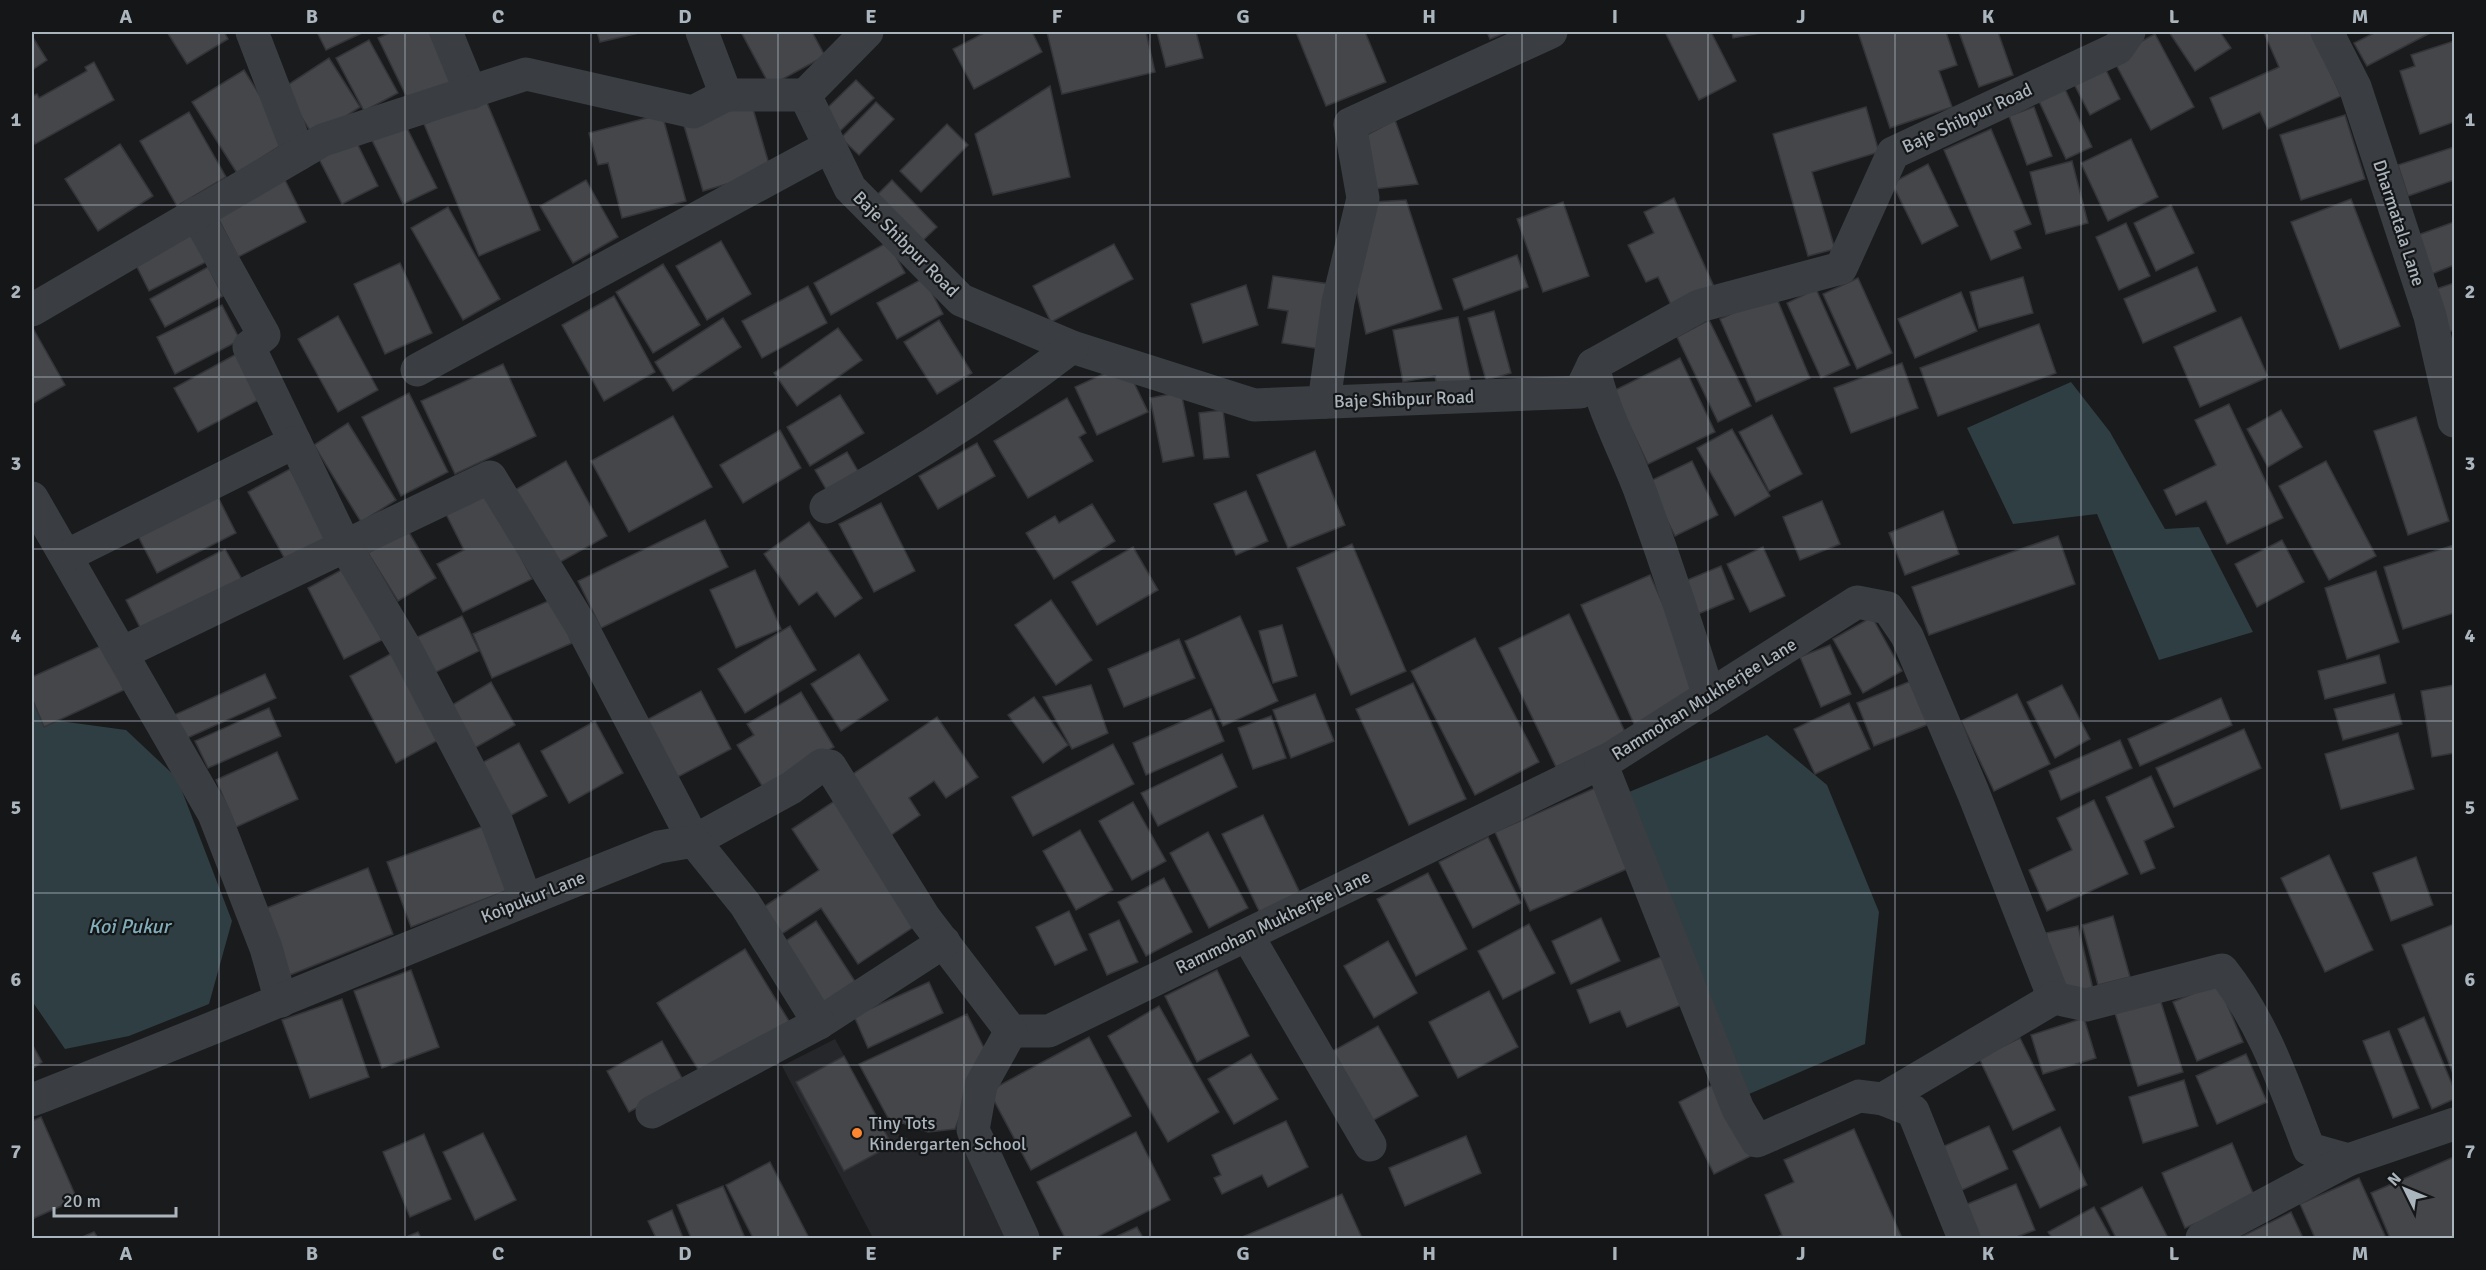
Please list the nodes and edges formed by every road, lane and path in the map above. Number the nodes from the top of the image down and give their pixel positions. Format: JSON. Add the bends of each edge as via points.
{"nodes":[{"id":1,"x":252,"y":32,"type":"edge"},
{"id":2,"x":446,"y":32,"type":"edge"},
{"id":3,"x":702,"y":32,"type":"edge"},
{"id":4,"x":867,"y":32,"type":"edge"},
{"id":5,"x":1551,"y":32,"type":"edge"},
{"id":6,"x":2129,"y":32,"type":"edge"},
{"id":7,"x":2327,"y":32,"type":"edge"},
{"id":8,"x":471,"y":93,"type":"junction"},
{"id":9,"x":726,"y":95,"type":"junction"},
{"id":10,"x":805,"y":95,"type":"junction"},
{"id":11,"x":830,"y":146,"type":"junction"},
{"id":12,"x":299,"y":154,"type":"junction"},
{"id":13,"x":196,"y":213,"type":"junction"},
{"id":14,"x":32,"y":310,"type":"edge"},
{"id":15,"x":1072,"y":347,"type":"junction"},
{"id":16,"x":1593,"y":365,"type":"junction"},
{"id":17,"x":417,"y":370,"type":"dead end"},
{"id":18,"x":1324,"y":402,"type":"junction"},
{"id":19,"x":2454,"y":421,"type":"edge"},
{"id":20,"x":295,"y":442,"type":"junction"},
{"id":21,"x":32,"y":498,"type":"edge"},
{"id":22,"x":826,"y":507,"type":"dead end"},
{"id":23,"x":345,"y":546,"type":"junction"},
{"id":24,"x":66,"y":556,"type":"junction"},
{"id":25,"x":122,"y":653,"type":"junction"},
{"id":26,"x":1709,"y":696,"type":"junction"},
{"id":27,"x":1601,"y":763,"type":"junction"},
{"id":28,"x":694,"y":841,"type":"junction"},
{"id":29,"x":526,"y":900,"type":"junction"},
{"id":30,"x":1246,"y":935,"type":"junction"},
{"id":31,"x":944,"y":942,"type":"junction"},
{"id":32,"x":2054,"y":998,"type":"junction"},
{"id":33,"x":282,"y":1000,"type":"junction"},
{"id":34,"x":819,"y":1023,"type":"junction"},
{"id":35,"x":1011,"y":1031,"type":"junction"},
{"id":36,"x":1882,"y":1099,"type":"junction"},
{"id":37,"x":32,"y":1100,"type":"edge"},
{"id":38,"x":651,"y":1112,"type":"dead end"},
{"id":39,"x":2454,"y":1124,"type":"edge"},
{"id":40,"x":1370,"y":1145,"type":"dead end"},
{"id":41,"x":2348,"y":1160,"type":"junction"},
{"id":42,"x":1023,"y":1239,"type":"edge"},
{"id":43,"x":1964,"y":1239,"type":"edge"},
{"id":44,"x":2202,"y":1239,"type":"edge"}],
"edges":[{"from":1,"to":12,"type":"street"},
{"from":2,"to":8,"type":"street"},
{"from":3,"to":9,"type":"street"},
{"from":4,"to":10,"type":"street"},
{"from":5,"to":18,"type":"street","via":[[1350,124],[1363,198],[1338,302]]},
{"from":6,"to":16,"type":"street","name":"Baje Shibpur Road","via":[[2118,48],[1893,153],[1841,268],[1699,306]]},
{"from":7,"to":19,"type":"street","name":"Dharmatala Lane","via":[[2355,87],[2426,305]]},
{"from":8,"to":9,"type":"street","via":[[526,74],[693,112]]},
{"from":8,"to":12,"type":"street","via":[[323,140]]},
{"from":9,"to":10,"type":"street"},
{"from":10,"to":11,"type":"street","name":"Baje Shibpur Road"},
{"from":11,"to":15,"type":"street","name":"Baje Shibpur Road","via":[[850,188],[961,300]]},
{"from":11,"to":17,"type":"street"},
{"from":12,"to":13,"type":"street"},
{"from":13,"to":14,"type":"street"},
{"from":13,"to":20,"type":"street","via":[[264,336],[249,347]]},
{"from":15,"to":18,"type":"street","name":"Baje Shibpur Road","via":[[1254,405]]},
{"from":15,"to":22,"type":"street","via":[[938,442]]},
{"from":16,"to":18,"type":"street","name":"Baje Shibpur Road","via":[[1580,393]]},
{"from":16,"to":26,"type":"street","via":[[1600,398],[1672,578]]},
{"from":20,"to":23,"type":"street"},
{"from":20,"to":24,"type":"street"},
{"from":21,"to":24,"type":"street"},
{"from":23,"to":25,"type":"street"},
{"from":23,"to":28,"type":"street","via":[[490,477],[582,627]]},
{"from":23,"to":29,"type":"street","via":[[406,649],[496,820]]},
{"from":24,"to":25,"type":"street"},
{"from":25,"to":33,"type":"street","via":[[214,814]]},
{"from":26,"to":27,"type":"street","name":"Rammohan Mukherjee Lane"},
{"from":26,"to":32,"type":"street","name":"Rammohan Mukherjee Lane","via":[[1857,602],[1888,608],[1912,646]]},
{"from":27,"to":30,"type":"street","name":"Rammohan Mukherjee Lane"},
{"from":27,"to":36,"type":"street","via":[[1738,1108],[1757,1142],[1859,1096]]},
{"from":28,"to":29,"type":"street","name":"Koipukur Lane","via":[[658,847]]},
{"from":28,"to":31,"type":"street","name":"Koipukur Lane","via":[[791,788],[822,765],[830,766],[924,917]]},
{"from":28,"to":34,"type":"street","via":[[745,904]]},
{"from":29,"to":33,"type":"street","name":"Koipukur Lane"},
{"from":30,"to":35,"type":"street","name":"Rammohan Mukherjee Lane","via":[[1049,1031]]},
{"from":30,"to":40,"type":"street"},
{"from":31,"to":34,"type":"street"},
{"from":31,"to":35,"type":"street"},
{"from":32,"to":36,"type":"street"},
{"from":32,"to":41,"type":"street","via":[[2086,1005],[2222,970],[2261,1027],[2309,1149]]},
{"from":33,"to":37,"type":"street","name":"Koipukur Lane"},
{"from":34,"to":38,"type":"street"},
{"from":35,"to":42,"type":"street","via":[[981,1085],[973,1130]]},
{"from":36,"to":43,"type":"street","via":[[1913,1111]]},
{"from":39,"to":41,"type":"street"},
{"from":41,"to":44,"type":"street"}]}
